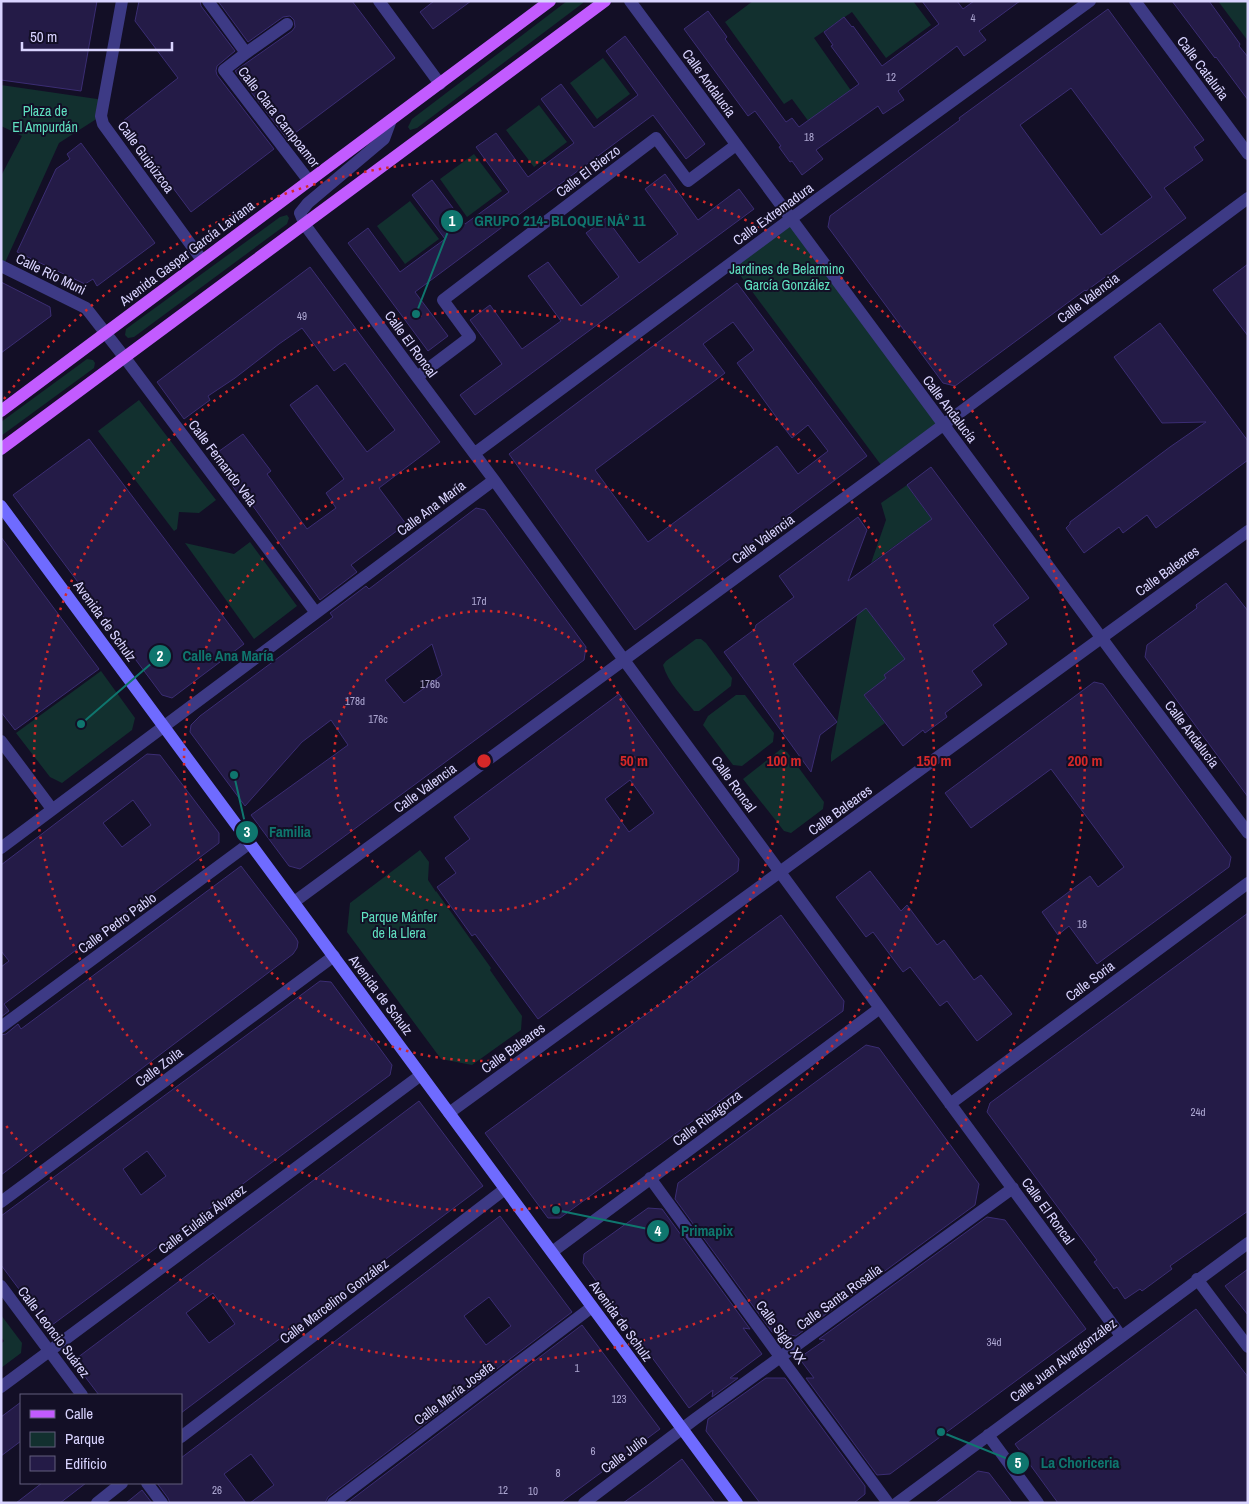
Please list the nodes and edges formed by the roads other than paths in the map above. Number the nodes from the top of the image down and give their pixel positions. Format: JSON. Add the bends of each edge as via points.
{"nodes":[{"id":1,"x":122,"y":1,"type":"edge"},
{"id":2,"x":208,"y":1,"type":"edge"},
{"id":3,"x":380,"y":1,"type":"edge"},
{"id":4,"x":550,"y":1,"type":"edge"},
{"id":5,"x":605,"y":1,"type":"edge"},
{"id":6,"x":630,"y":1,"type":"edge"},
{"id":7,"x":1090,"y":1,"type":"edge"},
{"id":8,"x":1134,"y":1,"type":"edge"},
{"id":9,"x":286,"y":24,"type":"dead end"},
{"id":10,"x":246,"y":53,"type":"junction"},
{"id":11,"x":440,"y":84,"type":"junction"},
{"id":12,"x":391,"y":120,"type":"junction"},
{"id":13,"x":736,"y":145,"type":"junction"},
{"id":14,"x":1248,"y":153,"type":"edge"},
{"id":15,"x":309,"y":181,"type":"junction"},
{"id":16,"x":1248,"y":198,"type":"edge"},
{"id":17,"x":791,"y":219,"type":"junction"},
{"id":18,"x":305,"y":225,"type":"junction"},
{"id":19,"x":202,"y":260,"type":"junction"},
{"id":20,"x":1,"y":266,"type":"edge"},
{"id":21,"x":105,"y":332,"type":"junction"},
{"id":22,"x":125,"y":358,"type":"junction"},
{"id":23,"x":417,"y":377,"type":"junction"},
{"id":24,"x":1,"y":411,"type":"edge"},
{"id":25,"x":944,"y":425,"type":"junction"},
{"id":26,"x":1,"y":449,"type":"edge"},
{"id":27,"x":474,"y":453,"type":"junction"},
{"id":28,"x":494,"y":480,"type":"junction"},
{"id":29,"x":1,"y":506,"type":"edge"},
{"id":30,"x":1248,"y":530,"type":"edge"},
{"id":31,"x":316,"y":613,"type":"junction"},
{"id":32,"x":1101,"y":638,"type":"junction"},
{"id":33,"x":624,"y":660,"type":"junction"},
{"id":34,"x":164,"y":725,"type":"junction"},
{"id":35,"x":1,"y":741,"type":"edge"},
{"id":36,"x":52,"y":810,"type":"junction"},
{"id":37,"x":1248,"y":834,"type":"edge"},
{"id":38,"x":250,"y":843,"type":"junction"},
{"id":39,"x":1,"y":848,"type":"edge"},
{"id":40,"x":780,"y":872,"type":"junction"},
{"id":41,"x":1248,"y":883,"type":"edge"},
{"id":42,"x":294,"y":902,"type":"junction"},
{"id":43,"x":334,"y":956,"type":"junction"},
{"id":44,"x":880,"y":1008,"type":"junction"},
{"id":45,"x":1,"y":1027,"type":"edge"},
{"id":46,"x":421,"y":1074,"type":"junction"},
{"id":47,"x":950,"y":1104,"type":"junction"},
{"id":48,"x":449,"y":1113,"type":"junction"},
{"id":49,"x":650,"y":1178,"type":"junction"},
{"id":50,"x":1013,"y":1188,"type":"junction"},
{"id":51,"x":505,"y":1189,"type":"junction"},
{"id":52,"x":1,"y":1202,"type":"edge"},
{"id":53,"x":1248,"y":1243,"type":"edge"},
{"id":54,"x":552,"y":1252,"type":"junction"},
{"id":55,"x":1197,"y":1279,"type":"junction"},
{"id":56,"x":1,"y":1286,"type":"edge"},
{"id":57,"x":592,"y":1307,"type":"junction"},
{"id":58,"x":1121,"y":1336,"type":"junction"},
{"id":59,"x":1248,"y":1347,"type":"edge"},
{"id":60,"x":50,"y":1351,"type":"junction"},
{"id":61,"x":781,"y":1358,"type":"junction"},
{"id":62,"x":1,"y":1387,"type":"edge"},
{"id":63,"x":81,"y":1394,"type":"edge"},
{"id":64,"x":682,"y":1430,"type":"junction"},
{"id":65,"x":182,"y":1435,"type":"edge"},
{"id":66,"x":988,"y":1435,"type":"junction"},
{"id":67,"x":121,"y":1484,"type":"edge"},
{"id":68,"x":148,"y":1484,"type":"edge"},
{"id":69,"x":96,"y":1503,"type":"edge"},
{"id":70,"x":162,"y":1503,"type":"edge"},
{"id":71,"x":333,"y":1503,"type":"edge"},
{"id":72,"x":584,"y":1503,"type":"edge"},
{"id":73,"x":737,"y":1503,"type":"edge"},
{"id":74,"x":888,"y":1503,"type":"edge"},
{"id":75,"x":897,"y":1503,"type":"edge"},
{"id":76,"x":1038,"y":1503,"type":"edge"}],
"edges":[{"from":1,"to":19,"type":"street","name":"Calle Guipúzcoa","via":[[101,116],[103,124]]},
{"from":2,"to":10,"type":"street","name":"Calle Clara Campoamor"},
{"from":3,"to":11,"type":"street"},
{"from":4,"to":11,"type":"main road","name":"Avenida Gaspar García Laviana"},
{"from":5,"to":18,"type":"main road"},
{"from":6,"to":13,"type":"street","name":"Calle Andalucía"},
{"from":7,"to":17,"type":"street","name":"Calle Extremadura"},
{"from":8,"to":14,"type":"street","name":"Calle Cataluña"},
{"from":9,"to":10,"type":"street","name":"Calle Clara Campoamor"},
{"from":10,"to":15,"type":"street","name":"Calle Clara Campoamor","via":[[224,70]]},
{"from":11,"to":12,"type":"main road","name":"Avenida Gaspar García Laviana"},
{"from":12,"to":15,"type":"main road","name":"Avenida Gaspar García Laviana"},
{"from":12,"to":18,"type":"street","name":"Avenida Gaspar García Laviana","via":[[384,139],[308,203],[300,213]]},
{"from":13,"to":17,"type":"street","name":"Calle Andalucía"},
{"from":13,"to":23,"type":"street","name":"Calle El Bierzo","via":[[688,181],[656,138],[443,300],[470,337]]},
{"from":15,"to":19,"type":"main road","name":"Avenida Gaspar García Laviana"},
{"from":16,"to":25,"type":"street","name":"Calle Valencia"},
{"from":17,"to":25,"type":"street","name":"Calle Andalucía"},
{"from":17,"to":27,"type":"street","name":"Calle Extremadura"},
{"from":18,"to":22,"type":"main road"},
{"from":18,"to":23,"type":"street","name":"Calle El Roncal"},
{"from":19,"to":21,"type":"main road","name":"Avenida Gaspar García Laviana"},
{"from":20,"to":21,"type":"street","name":"Calle Río Muni","via":[[86,308]]},
{"from":21,"to":22,"type":"street","name":"Calle Fernando Vela"},
{"from":21,"to":24,"type":"main road","name":"Avenida Gaspar García Laviana"},
{"from":22,"to":26,"type":"main road"},
{"from":22,"to":31,"type":"street","name":"Calle Fernando Vela"},
{"from":23,"to":27,"type":"street","name":"Calle El Roncal"},
{"from":25,"to":32,"type":"street","name":"Calle Andalucía"},
{"from":25,"to":33,"type":"street","name":"Calle Valencia"},
{"from":27,"to":28,"type":"street","name":"Calle El Roncal"},
{"from":28,"to":31,"type":"street","name":"Calle Ana María"},
{"from":28,"to":33,"type":"street","name":"Calle Roncal"},
{"from":29,"to":34,"type":"street","name":"Avenida de Schulz"},
{"from":30,"to":32,"type":"street","name":"Calle Baleares"},
{"from":31,"to":34,"type":"street","name":"Calle Ana María"},
{"from":32,"to":37,"type":"street","name":"Calle Andalucía"},
{"from":32,"to":40,"type":"street","name":"Calle Baleares"},
{"from":33,"to":40,"type":"street","name":"Calle Roncal"},
{"from":33,"to":42,"type":"street","name":"Calle Valencia"},
{"from":34,"to":36,"type":"street","name":"Calle Ana María"},
{"from":34,"to":38,"type":"street","name":"Avenida de Schulz"},
{"from":35,"to":36,"type":"street"},
{"from":36,"to":39,"type":"street","name":"Calle Ana María"},
{"from":38,"to":42,"type":"street","name":"Avenida de Schulz"},
{"from":38,"to":45,"type":"street","name":"Calle Pedro Pablo"},
{"from":40,"to":44,"type":"street","name":"Calle Roncal"},
{"from":40,"to":48,"type":"street","name":"Calle Baleares"},
{"from":41,"to":47,"type":"street","name":"Calle Soria"},
{"from":42,"to":43,"type":"street","name":"Avenida de Schulz"},
{"from":43,"to":46,"type":"street","name":"Avenida de Schulz"},
{"from":43,"to":52,"type":"street","name":"Calle Zoila"},
{"from":44,"to":47,"type":"street","name":"Calle Roncal"},
{"from":44,"to":49,"type":"street","name":"Calle Ribagorza"},
{"from":46,"to":48,"type":"street","name":"Avenida de Schulz"},
{"from":46,"to":60,"type":"street","name":"Calle Eulalia Álvarez"},
{"from":47,"to":50,"type":"street","name":"Calle El Roncal"},
{"from":48,"to":51,"type":"street","name":"Avenida de Schulz"},
{"from":49,"to":54,"type":"street","name":"Calle Ribagorza"},
{"from":49,"to":61,"type":"street","name":"Calle Siglo XX"},
{"from":50,"to":58,"type":"street","name":"Calle El Roncal"},
{"from":50,"to":61,"type":"street","name":"Calle Santa Rosalía"},
{"from":51,"to":54,"type":"street","name":"Avenida de Schulz"},
{"from":51,"to":65,"type":"street","name":"Calle Marcelino González"},
{"from":53,"to":55,"type":"street","name":"Calle Juan Alvargonzález"},
{"from":54,"to":57,"type":"street","name":"Avenida de Schulz"},
{"from":55,"to":58,"type":"street","name":"Calle Juan Alvargonzález"},
{"from":55,"to":59,"type":"street"},
{"from":56,"to":60,"type":"street","name":"Calle Leoncio Suárez"},
{"from":57,"to":64,"type":"street","name":"Avenida de Schulz"},
{"from":57,"to":71,"type":"street","name":"Calle María Josefa"},
{"from":58,"to":66,"type":"street","name":"Calle Juan Alvargonzález"},
{"from":60,"to":62,"type":"street","name":"Calle Eulalia Álvarez"},
{"from":60,"to":63,"type":"street","name":"Calle Leoncio Suárez"},
{"from":61,"to":64,"type":"street","name":"Calle Santa Rosalía"},
{"from":61,"to":74,"type":"street","name":"Calle Siglo XX"},
{"from":64,"to":72,"type":"street","name":"Calle Julio"},
{"from":64,"to":73,"type":"street","name":"Avenida de Schulz"},
{"from":66,"to":75,"type":"street","name":"Calle Juan Alvargonzález"},
{"from":66,"to":76,"type":"street"},
{"from":67,"to":69,"type":"street"},
{"from":68,"to":70,"type":"street"}]}
